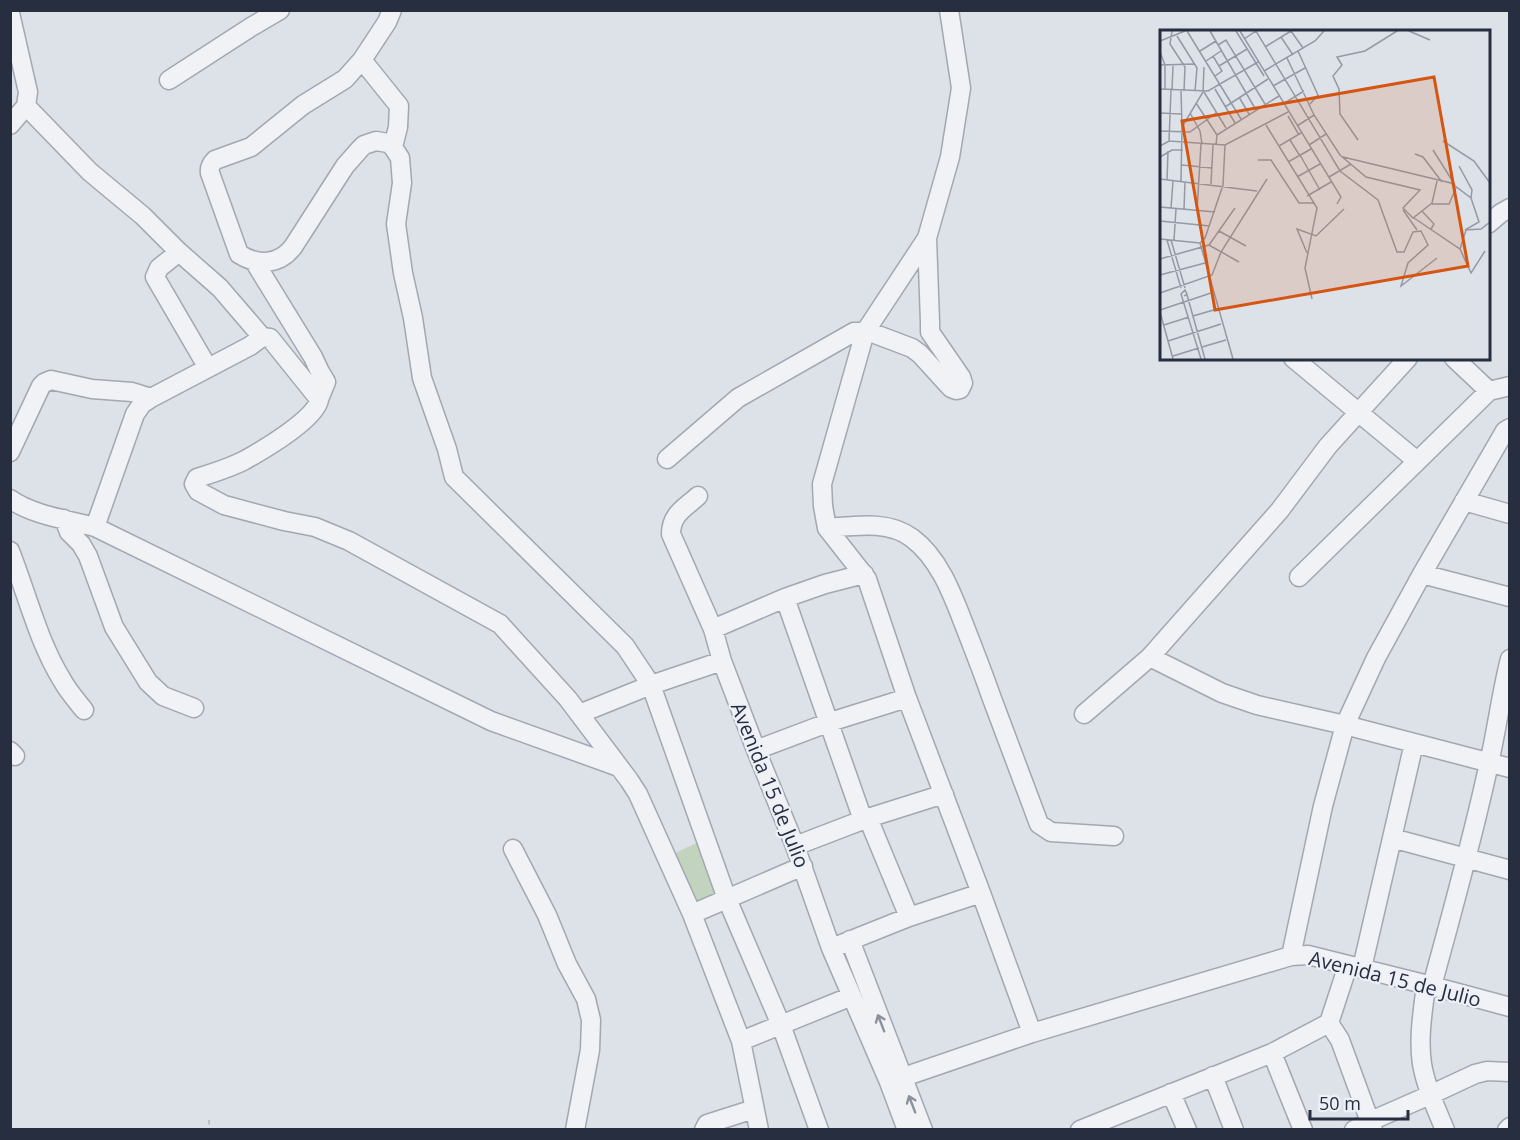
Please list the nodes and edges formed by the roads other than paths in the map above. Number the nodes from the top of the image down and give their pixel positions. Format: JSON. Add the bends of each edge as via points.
{"nodes":[{"id":1,"x":280,"y":10,"type":"edge"},
{"id":2,"x":392,"y":10,"type":"edge"},
{"id":3,"x":949,"y":10,"type":"edge"},
{"id":4,"x":10,"y":13,"type":"edge"},
{"id":5,"x":362,"y":60,"type":"junction"},
{"id":6,"x":169,"y":80,"type":"dead end"},
{"id":7,"x":26,"y":106,"type":"junction"},
{"id":8,"x":10,"y":125,"type":"edge"},
{"id":9,"x":393,"y":147,"type":"junction"},
{"id":10,"x":1509,"y":208,"type":"edge"},
{"id":11,"x":1490,"y":223,"type":"edge"},
{"id":12,"x":927,"y":238,"type":"junction"},
{"id":13,"x":179,"y":252,"type":"junction"},
{"id":14,"x":254,"y":261,"type":"junction"},
{"id":15,"x":865,"y":332,"type":"junction"},
{"id":16,"x":262,"y":337,"type":"junction"},
{"id":17,"x":1295,"y":360,"type":"edge"},
{"id":18,"x":1406,"y":360,"type":"edge"},
{"id":19,"x":1456,"y":360,"type":"edge"},
{"id":20,"x":208,"y":368,"type":"junction"},
{"id":21,"x":1509,"y":386,"type":"edge"},
{"id":22,"x":1489,"y":391,"type":"junction"},
{"id":23,"x":151,"y":398,"type":"junction"},
{"id":24,"x":319,"y":399,"type":"junction"},
{"id":25,"x":1358,"y":413,"type":"junction"},
{"id":26,"x":1509,"y":428,"type":"edge"},
{"id":27,"x":10,"y":452,"type":"edge"},
{"id":28,"x":667,"y":459,"type":"dead end"},
{"id":29,"x":1417,"y":461,"type":"junction"},
{"id":30,"x":698,"y":496,"type":"dead end"},
{"id":31,"x":10,"y":499,"type":"edge"},
{"id":32,"x":1464,"y":501,"type":"junction"},
{"id":33,"x":1509,"y":514,"type":"edge"},
{"id":34,"x":64,"y":519,"type":"junction"},
{"id":35,"x":95,"y":527,"type":"junction"},
{"id":36,"x":827,"y":528,"type":"junction"},
{"id":37,"x":10,"y":551,"type":"edge"},
{"id":38,"x":864,"y":574,"type":"junction"},
{"id":39,"x":1422,"y":574,"type":"junction"},
{"id":40,"x":1299,"y":577,"type":"dead end"},
{"id":41,"x":1509,"y":597,"type":"edge"},
{"id":42,"x":785,"y":598,"type":"junction"},
{"id":43,"x":713,"y":629,"type":"junction"},
{"id":44,"x":1150,"y":657,"type":"junction"},
{"id":45,"x":1509,"y":659,"type":"edge"},
{"id":46,"x":722,"y":661,"type":"junction"},
{"id":47,"x":1507,"y":681,"type":"edge"},
{"id":48,"x":651,"y":685,"type":"junction"},
{"id":49,"x":908,"y":698,"type":"junction"},
{"id":50,"x":194,"y":708,"type":"dead end"},
{"id":51,"x":84,"y":710,"type":"dead end"},
{"id":52,"x":579,"y":714,"type":"junction"},
{"id":53,"x":1084,"y":714,"type":"dead end"},
{"id":54,"x":830,"y":722,"type":"junction"},
{"id":55,"x":1345,"y":725,"type":"junction"},
{"id":56,"x":1414,"y":743,"type":"junction"},
{"id":57,"x":756,"y":750,"type":"junction"},
{"id":58,"x":1489,"y":763,"type":"junction"},
{"id":59,"x":619,"y":767,"type":"junction"},
{"id":60,"x":1509,"y":768,"type":"edge"},
{"id":61,"x":944,"y":794,"type":"junction"},
{"id":62,"x":866,"y":819,"type":"junction"},
{"id":63,"x":1114,"y":836,"type":"dead end"},
{"id":64,"x":1392,"y":838,"type":"junction"},
{"id":65,"x":795,"y":846,"type":"junction"},
{"id":66,"x":513,"y":849,"type":"dead end"},
{"id":67,"x":1466,"y":858,"type":"junction"},
{"id":68,"x":803,"y":866,"type":"junction"},
{"id":69,"x":1509,"y":870,"type":"edge"},
{"id":70,"x":981,"y":893,"type":"junction"},
{"id":71,"x":727,"y":899,"type":"junction"},
{"id":72,"x":692,"y":915,"type":"junction"},
{"id":73,"x":909,"y":917,"type":"junction"},
{"id":74,"x":850,"y":940,"type":"junction"},
{"id":75,"x":831,"y":948,"type":"junction"},
{"id":76,"x":1291,"y":956,"type":"junction"},
{"id":77,"x":1355,"y":967,"type":"junction"},
{"id":78,"x":1429,"y":985,"type":"junction"},
{"id":79,"x":852,"y":996,"type":"junction"},
{"id":80,"x":1509,"y":1007,"type":"edge"},
{"id":81,"x":1329,"y":1023,"type":"junction"},
{"id":82,"x":781,"y":1025,"type":"junction"},
{"id":83,"x":1032,"y":1033,"type":"junction"},
{"id":84,"x":741,"y":1041,"type":"junction"},
{"id":85,"x":1272,"y":1053,"type":"junction"},
{"id":86,"x":1509,"y":1072,"type":"edge"},
{"id":87,"x":1213,"y":1076,"type":"junction"},
{"id":88,"x":895,"y":1080,"type":"junction"},
{"id":89,"x":1172,"y":1093,"type":"junction"},
{"id":90,"x":1431,"y":1095,"type":"junction"},
{"id":91,"x":754,"y":1109,"type":"junction"},
{"id":92,"x":1122,"y":1122,"type":"edge"},
{"id":93,"x":1365,"y":1127,"type":"edge"},
{"id":94,"x":575,"y":1130,"type":"edge"},
{"id":95,"x":704,"y":1130,"type":"edge"},
{"id":96,"x":759,"y":1130,"type":"edge"},
{"id":97,"x":819,"y":1130,"type":"edge"},
{"id":98,"x":907,"y":1130,"type":"edge"},
{"id":99,"x":923,"y":1130,"type":"edge"},
{"id":100,"x":1080,"y":1130,"type":"edge"},
{"id":101,"x":1187,"y":1130,"type":"edge"},
{"id":102,"x":1234,"y":1130,"type":"edge"},
{"id":103,"x":1303,"y":1130,"type":"edge"},
{"id":104,"x":1445,"y":1130,"type":"edge"}],
"edges":[{"from":1,"to":6,"type":"street"},
{"from":2,"to":5,"type":"street"},
{"from":3,"to":12,"type":"street","via":[[961,88],[950,157]]},
{"from":4,"to":7,"type":"street","via":[[28,92]]},
{"from":5,"to":9,"type":"street","via":[[399,106]]},
{"from":5,"to":14,"type":"street","via":[[345,79],[303,105],[251,147],[212,163],[209,170],[239,254]]},
{"from":7,"to":8,"type":"street"},
{"from":7,"to":13,"type":"street","via":[[90,172]]},
{"from":9,"to":14,"type":"street","via":[[382,141],[364,145],[345,166],[288,252],[271,262]]},
{"from":9,"to":48,"type":"street","via":[[400,158],[402,183],[396,224],[422,378],[454,477],[625,646]]},
{"from":10,"to":11,"type":"street"},
{"from":12,"to":15,"type":"street"},
{"from":12,"to":15,"type":"street","via":[[930,332],[961,376],[961,388],[951,388],[912,348]]},
{"from":13,"to":16,"type":"street","via":[[220,288]]},
{"from":13,"to":20,"type":"street","via":[[159,268],[155,277]]},
{"from":14,"to":24,"type":"street","via":[[326,382]]},
{"from":15,"to":28,"type":"street","via":[[849,334],[738,398]]},
{"from":15,"to":36,"type":"street","via":[[822,484]]},
{"from":16,"to":20,"type":"street"},
{"from":16,"to":24,"type":"street","via":[[274,342]]},
{"from":17,"to":25,"type":"street"},
{"from":18,"to":25,"type":"street"},
{"from":19,"to":22,"type":"street"},
{"from":20,"to":23,"type":"street"},
{"from":21,"to":22,"type":"street"},
{"from":22,"to":29,"type":"street"},
{"from":23,"to":27,"type":"street","via":[[47,381],[41,386]]},
{"from":23,"to":35,"type":"street","via":[[135,414]]},
{"from":24,"to":52,"type":"street","via":[[303,423],[243,461],[197,478],[194,484],[198,491],[224,505],[315,527],[349,541],[500,624]]},
{"from":25,"to":29,"type":"street"},
{"from":25,"to":44,"type":"street","via":[[1280,510]]},
{"from":26,"to":32,"type":"street"},
{"from":29,"to":40,"type":"street"},
{"from":30,"to":43,"type":"street","name":"Avenida 15 de Julio","via":[[674,517],[671,534]]},
{"from":31,"to":34,"type":"street"},
{"from":32,"to":33,"type":"street"},
{"from":32,"to":39,"type":"street"},
{"from":34,"to":35,"type":"street"},
{"from":34,"to":50,"type":"street","via":[[88,556],[114,627],[148,681],[163,696]]},
{"from":35,"to":59,"type":"street","via":[[491,721]]},
{"from":36,"to":38,"type":"street"},
{"from":36,"to":63,"type":"street","via":[[886,528],[918,544],[950,591],[1039,824],[1051,832]]},
{"from":37,"to":51,"type":"street","via":[[52,662]]},
{"from":38,"to":42,"type":"street"},
{"from":38,"to":49,"type":"street"},
{"from":39,"to":41,"type":"street"},
{"from":39,"to":55,"type":"street"},
{"from":42,"to":43,"type":"street"},
{"from":42,"to":54,"type":"street"},
{"from":43,"to":46,"type":"street","name":"Avenida 15 de Julio"},
{"from":44,"to":53,"type":"street"},
{"from":44,"to":55,"type":"street","via":[[1222,693]]},
{"from":45,"to":47,"type":"street"},
{"from":46,"to":48,"type":"street"},
{"from":46,"to":57,"type":"street","name":"Avenida 15 de Julio"},
{"from":47,"to":58,"type":"street"},
{"from":48,"to":52,"type":"street"},
{"from":48,"to":71,"type":"street"},
{"from":49,"to":54,"type":"street"},
{"from":49,"to":61,"type":"street"},
{"from":52,"to":59,"type":"street"},
{"from":54,"to":57,"type":"street"},
{"from":54,"to":62,"type":"street"},
{"from":55,"to":56,"type":"street"},
{"from":55,"to":76,"type":"street"},
{"from":56,"to":58,"type":"street"},
{"from":56,"to":64,"type":"street"},
{"from":57,"to":65,"type":"street","name":"Avenida 15 de Julio"},
{"from":58,"to":60,"type":"street"},
{"from":58,"to":67,"type":"street"},
{"from":59,"to":72,"type":"street","via":[[638,794]]},
{"from":61,"to":62,"type":"street"},
{"from":61,"to":70,"type":"street"},
{"from":62,"to":65,"type":"street"},
{"from":62,"to":73,"type":"street"},
{"from":64,"to":67,"type":"street"},
{"from":64,"to":77,"type":"street"},
{"from":65,"to":68,"type":"street","name":"Avenida 15 de Julio"},
{"from":66,"to":94,"type":"street","via":[[586,999],[591,1020],[590,1050]]},
{"from":67,"to":69,"type":"street"},
{"from":67,"to":78,"type":"street"},
{"from":68,"to":71,"type":"street"},
{"from":68,"to":75,"type":"street","name":"Avenida 15 de Julio"},
{"from":70,"to":73,"type":"street"},
{"from":70,"to":83,"type":"street"},
{"from":71,"to":72,"type":"street"},
{"from":71,"to":82,"type":"street"},
{"from":72,"to":84,"type":"street"},
{"from":73,"to":74,"type":"street"},
{"from":74,"to":75,"type":"street"},
{"from":88,"to":74,"type":"street","name":"Avenida 15 de Julio","one_way":true},
{"from":75,"to":79,"type":"street","name":"Avenida 15 de Julio"},
{"from":76,"to":77,"type":"street","name":"Avenida 15 de Julio","via":[[1308,955]]},
{"from":76,"to":83,"type":"street","name":"Avenida 15 de Julio"},
{"from":77,"to":78,"type":"street","name":"Avenida 15 de Julio"},
{"from":77,"to":81,"type":"street"},
{"from":78,"to":80,"type":"street","name":"Avenida 15 de Julio"},
{"from":78,"to":90,"type":"street","via":[[1421,1038],[1422,1063]]},
{"from":79,"to":82,"type":"street"},
{"from":79,"to":88,"type":"street","name":"Avenida 15 de Julio"},
{"from":81,"to":85,"type":"street"},
{"from":81,"to":93,"type":"street","via":[[1340,1040]]},
{"from":82,"to":84,"type":"street"},
{"from":82,"to":97,"type":"street"},
{"from":83,"to":88,"type":"street","name":"Avenida 15 de Julio"},
{"from":84,"to":91,"type":"street"},
{"from":85,"to":87,"type":"street"},
{"from":85,"to":103,"type":"street"},
{"from":86,"to":90,"type":"street","via":[[1475,1074]]},
{"from":87,"to":89,"type":"street"},
{"from":87,"to":102,"type":"street"},
{"from":88,"to":98,"type":"street","name":"Avenida 15 de Julio"},
{"from":99,"to":88,"type":"street","name":"Avenida 15 de Julio","one_way":true},
{"from":89,"to":92,"type":"street"},
{"from":89,"to":101,"type":"street"},
{"from":90,"to":93,"type":"street"},
{"from":90,"to":104,"type":"street"},
{"from":91,"to":95,"type":"street","via":[[707,1124]]},
{"from":91,"to":96,"type":"street"},
{"from":92,"to":100,"type":"street"}]}
